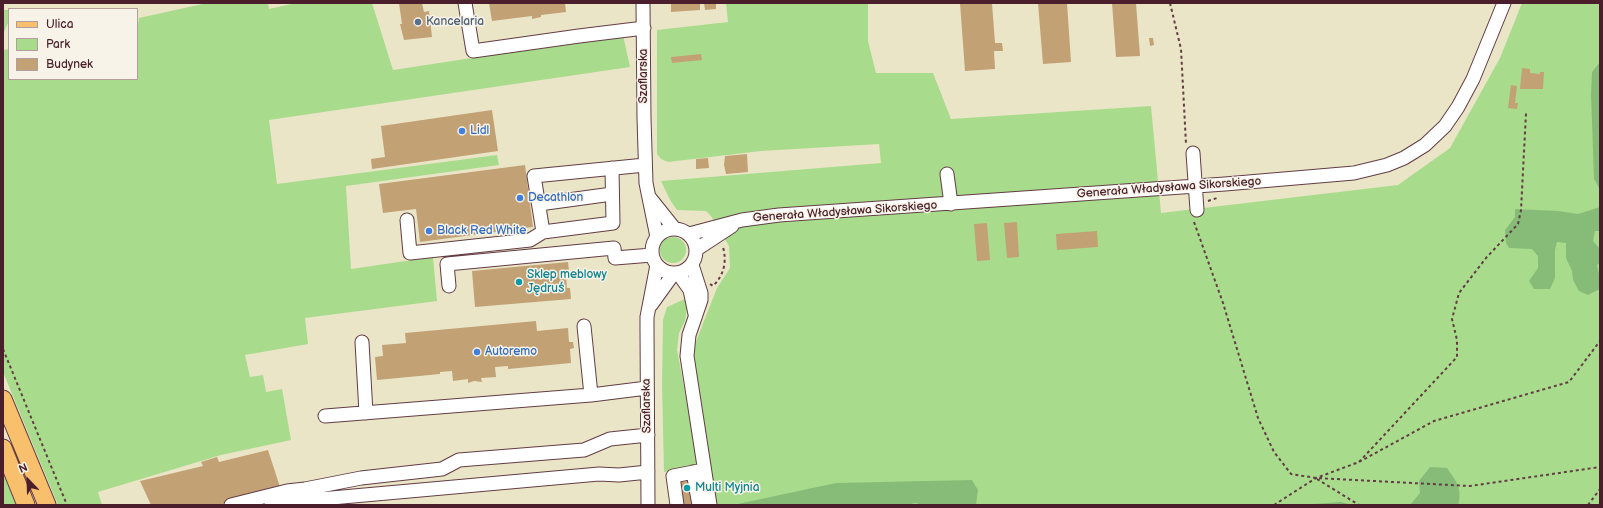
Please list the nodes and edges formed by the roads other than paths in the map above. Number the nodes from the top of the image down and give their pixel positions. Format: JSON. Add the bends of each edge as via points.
{"nodes":[{"id":1,"x":465,"y":3,"type":"edge"},
{"id":2,"x":643,"y":3,"type":"edge"},
{"id":3,"x":1504,"y":3,"type":"edge"},
{"id":4,"x":644,"y":28,"type":"junction"},
{"id":5,"x":1189,"y":149,"type":"road end"},
{"id":6,"x":645,"y":165,"type":"junction"},
{"id":7,"x":612,"y":168,"type":"junction"},
{"id":8,"x":947,"y":174,"type":"dead end"},
{"id":9,"x":1195,"y":186,"type":"junction"},
{"id":10,"x":612,"y":194,"type":"junction"},
{"id":11,"x":649,"y":196,"type":"junction"},
{"id":12,"x":538,"y":204,"type":"junction"},
{"id":13,"x":951,"y":204,"type":"junction"},
{"id":14,"x":1195,"y":210,"type":"road end"},
{"id":15,"x":407,"y":220,"type":"dead end"},
{"id":16,"x":742,"y":220,"type":"junction"},
{"id":17,"x":674,"y":228,"type":"junction"},
{"id":18,"x":543,"y":232,"type":"junction"},
{"id":19,"x":689,"y":234,"type":"junction"},
{"id":20,"x":657,"y":237,"type":"junction"},
{"id":21,"x":697,"y":248,"type":"junction"},
{"id":22,"x":654,"y":260,"type":"junction"},
{"id":23,"x":692,"y":265,"type":"junction"},
{"id":24,"x":676,"y":273,"type":"junction"},
{"id":25,"x":449,"y":286,"type":"dead end"},
{"id":26,"x":649,"y":308,"type":"junction"},
{"id":27,"x":696,"y":319,"type":"junction"},
{"id":28,"x":584,"y":326,"type":"dead end"},
{"id":29,"x":362,"y":342,"type":"dead end"},
{"id":30,"x":647,"y":388,"type":"junction"},
{"id":31,"x":591,"y":395,"type":"junction"},
{"id":32,"x":3,"y":399,"type":"edge"},
{"id":33,"x":366,"y":413,"type":"junction"},
{"id":34,"x":324,"y":416,"type":"dead end"},
{"id":35,"x":648,"y":435,"type":"junction"},
{"id":36,"x":3,"y":448,"type":"edge"},
{"id":37,"x":648,"y":472,"type":"junction"},
{"id":38,"x":699,"y":490,"type":"edge"},
{"id":39,"x":676,"y":497,"type":"edge"},
{"id":40,"x":26,"y":505,"type":"edge"},
{"id":41,"x":47,"y":505,"type":"edge"},
{"id":42,"x":231,"y":505,"type":"edge"},
{"id":43,"x":271,"y":505,"type":"edge"},
{"id":44,"x":648,"y":505,"type":"edge"}],
"edges":[{"from":1,"to":4,"type":"street","via":[[473,51]]},
{"from":2,"to":4,"type":"street","name":"Szaflarska"},
{"from":3,"to":9,"type":"street","name":"Generała Władysława Sikorskiego","via":[[1473,79],[1458,107],[1445,126],[1425,145],[1404,158],[1354,173]]},
{"from":4,"to":6,"type":"street","name":"Szaflarska"},
{"from":5,"to":9,"type":"street"},
{"from":6,"to":7,"type":"street"},
{"from":6,"to":11,"type":"street","name":"Szaflarska"},
{"from":7,"to":10,"type":"street"},
{"from":7,"to":12,"type":"street","via":[[534,176]]},
{"from":8,"to":13,"type":"street"},
{"from":9,"to":13,"type":"street","name":"Generała Władysława Sikorskiego"},
{"from":9,"to":14,"type":"street"},
{"from":10,"to":12,"type":"street"},
{"from":10,"to":18,"type":"street","via":[[613,223]]},
{"from":11,"to":17,"type":"street","name":"Szaflarska"},
{"from":11,"to":20,"type":"street","name":"Szaflarska"},
{"from":12,"to":18,"type":"street"},
{"from":13,"to":16,"type":"street","name":"Generała Władysława Sikorskiego","via":[[779,215]]},
{"from":15,"to":18,"type":"street","via":[[410,253],[530,240]]},
{"from":16,"to":19,"type":"street","name":"Generała Władysława Sikorskiego"},
{"from":16,"to":21,"type":"street","name":"Generała Władysława Sikorskiego"},
{"from":17,"to":19,"type":"street"},
{"from":17,"to":20,"type":"street"},
{"from":19,"to":21,"type":"street"},
{"from":20,"to":22,"type":"street","via":[[653,242]]},
{"from":21,"to":23,"type":"street"},
{"from":22,"to":24,"type":"street","via":[[668,272]]},
{"from":22,"to":25,"type":"street","via":[[615,258],[614,248],[447,264]]},
{"from":22,"to":26,"type":"street","name":"Szaflarska"},
{"from":23,"to":24,"type":"street"},
{"from":23,"to":27,"type":"street","via":[[703,285]]},
{"from":24,"to":26,"type":"street"},
{"from":24,"to":27,"type":"street","via":[[690,290]]},
{"from":26,"to":30,"type":"street","name":"Szaflarska"},
{"from":27,"to":38,"type":"street","via":[[687,342],[687,366]]},
{"from":28,"to":31,"type":"street"},
{"from":29,"to":33,"type":"street"},
{"from":30,"to":31,"type":"street"},
{"from":30,"to":35,"type":"street","name":"Szaflarska"},
{"from":31,"to":33,"type":"street"},
{"from":32,"to":41,"type":"main road"},
{"from":33,"to":34,"type":"street"},
{"from":35,"to":37,"type":"street","name":"Szaflarska"},
{"from":35,"to":42,"type":"street","via":[[610,439],[584,450],[459,460],[442,469],[361,478],[287,491]]},
{"from":36,"to":40,"type":"main road"},
{"from":37,"to":43,"type":"street","via":[[298,500]]},
{"from":37,"to":44,"type":"street","name":"Szaflarska"},
{"from":38,"to":39,"type":"street"},
{"from":38,"to":39,"type":"street"}]}
